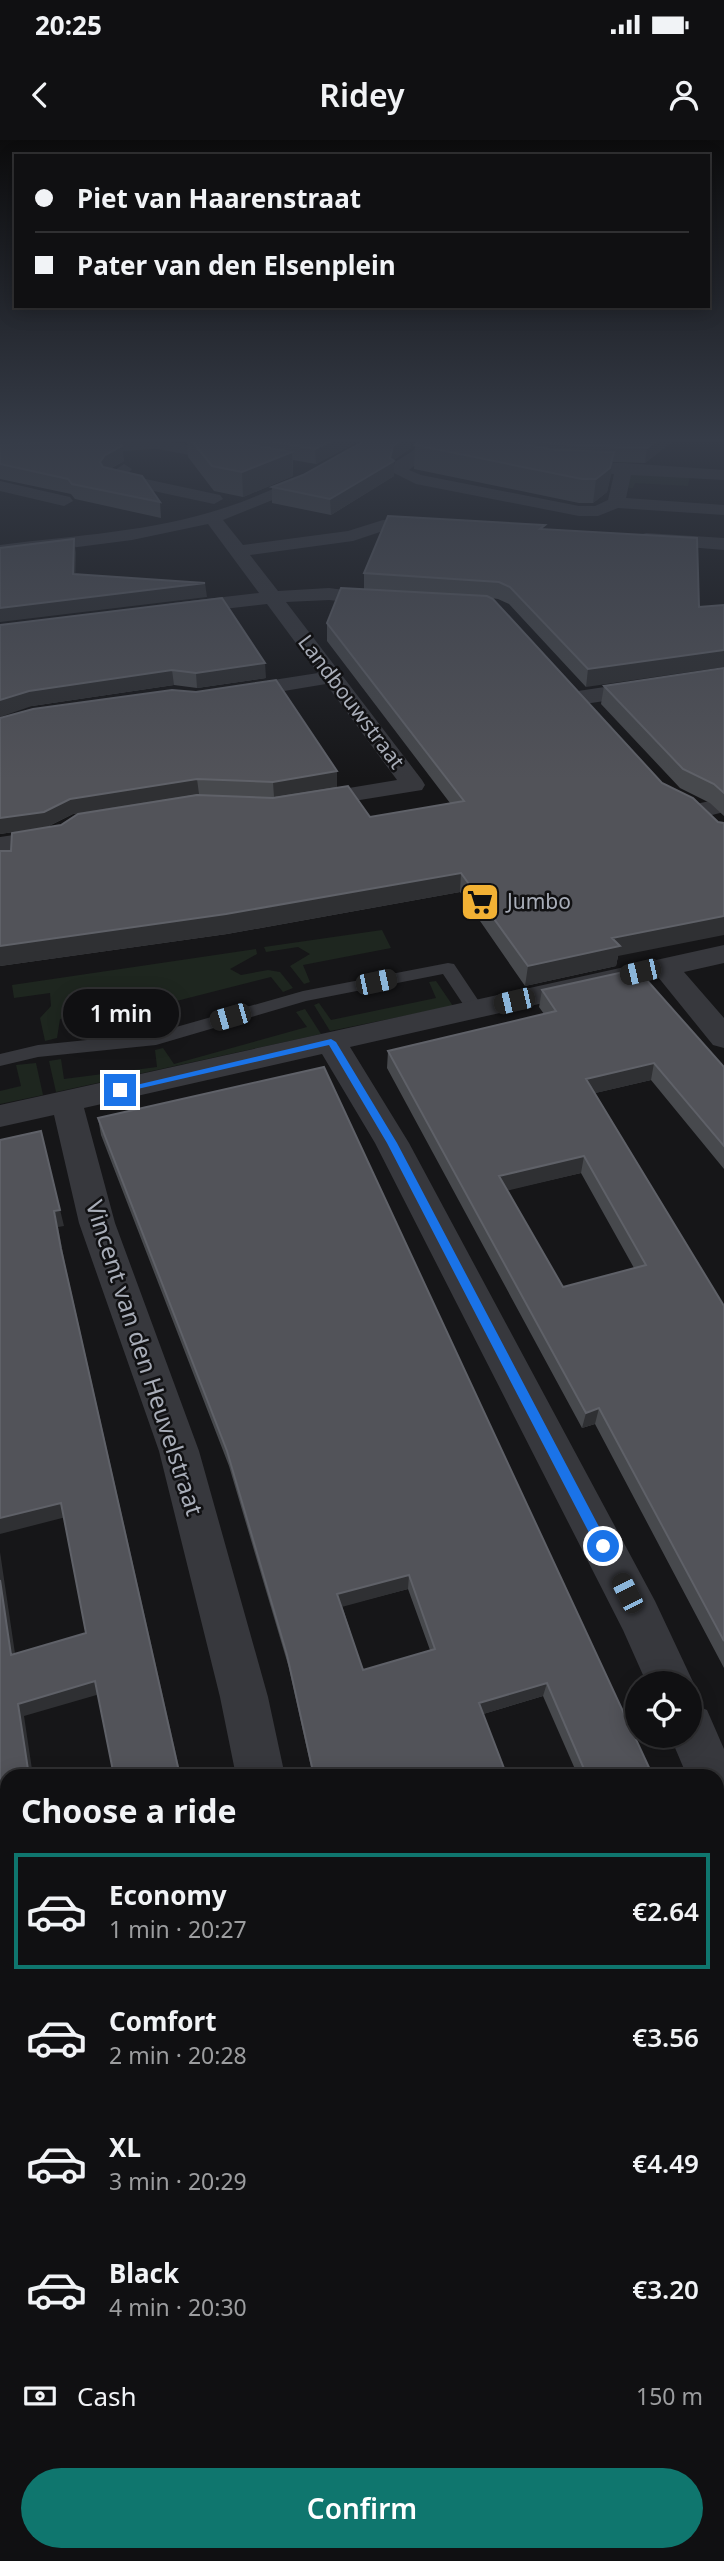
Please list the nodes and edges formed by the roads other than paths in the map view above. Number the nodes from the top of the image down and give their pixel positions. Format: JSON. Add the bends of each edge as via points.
{"nodes":[{"id":1,"x":240,"y":553,"type":"edge"},
{"id":2,"x":346,"y":553,"type":"edge"},
{"id":3,"x":329,"y":594,"type":"junction"},
{"id":4,"x":273,"y":597,"type":"junction"},
{"id":5,"x":414,"y":602,"type":"edge"},
{"id":6,"x":150,"y":612,"type":"edge"},
{"id":7,"x":724,"y":676,"type":"edge"},
{"id":8,"x":331,"y":677,"type":"junction"},
{"id":9,"x":561,"y":678,"type":"edge"},
{"id":10,"x":210,"y":696,"type":"edge"},
{"id":11,"x":578,"y":698,"type":"junction"},
{"id":12,"x":596,"y":717,"type":"edge"},
{"id":13,"x":286,"y":805,"type":"edge"},
{"id":14,"x":701,"y":805,"type":"edge"},
{"id":15,"x":86,"y":823,"type":"edge"},
{"id":16,"x":724,"y":834,"type":"edge"},
{"id":17,"x":0,"y":845,"type":"edge"},
{"id":18,"x":724,"y":954,"type":"edge"},
{"id":19,"x":665,"y":967,"type":"junction"},
{"id":20,"x":475,"y":1009,"type":"junction"},
{"id":21,"x":724,"y":1038,"type":"edge"},
{"id":22,"x":331,"y":1042,"type":"junction"},
{"id":23,"x":0,"y":1060,"type":"edge"},
{"id":24,"x":67,"y":1103,"type":"junction"},
{"id":25,"x":0,"y":1116,"type":"edge"},
{"id":26,"x":665,"y":1671,"type":"edge"},
{"id":27,"x":699,"y":1748,"type":"edge"},
{"id":28,"x":259,"y":1769,"type":"edge"},
{"id":29,"x":708,"y":1769,"type":"edge"}],
"edges":[{"from":1,"to":4,"type":"street","name":"Landbouwstraat"},
{"from":2,"to":3,"type":"street"},
{"from":3,"to":4,"type":"street"},
{"from":3,"to":5,"type":"street"},
{"from":4,"to":6,"type":"street"},
{"from":4,"to":8,"type":"street","name":"Landbouwstraat"},
{"from":7,"to":11,"type":"street"},
{"from":8,"to":10,"type":"street"},
{"from":8,"to":13,"type":"street","name":"Landbouwstraat","via":[[413,785]]},
{"from":9,"to":11,"type":"street"},
{"from":11,"to":12,"type":"street"},
{"from":14,"to":16,"type":"street"},
{"from":15,"to":17,"type":"street","via":[[55,837]]},
{"from":18,"to":19,"type":"street"},
{"from":19,"to":20,"type":"street"},
{"from":19,"to":21,"type":"street"},
{"from":20,"to":22,"type":"street"},
{"from":20,"to":23,"type":"lane","via":[[448,968],[303,996],[156,1039],[38,1051]]},
{"from":22,"to":24,"type":"street"},
{"from":22,"to":26,"type":"street","via":[[392,1143]]},
{"from":24,"to":25,"type":"street"},
{"from":24,"to":28,"type":"street","name":"Vincent van den Heuvelstraat","via":[[97,1223],[179,1451]]},
{"from":27,"to":29,"type":"street"}]}
